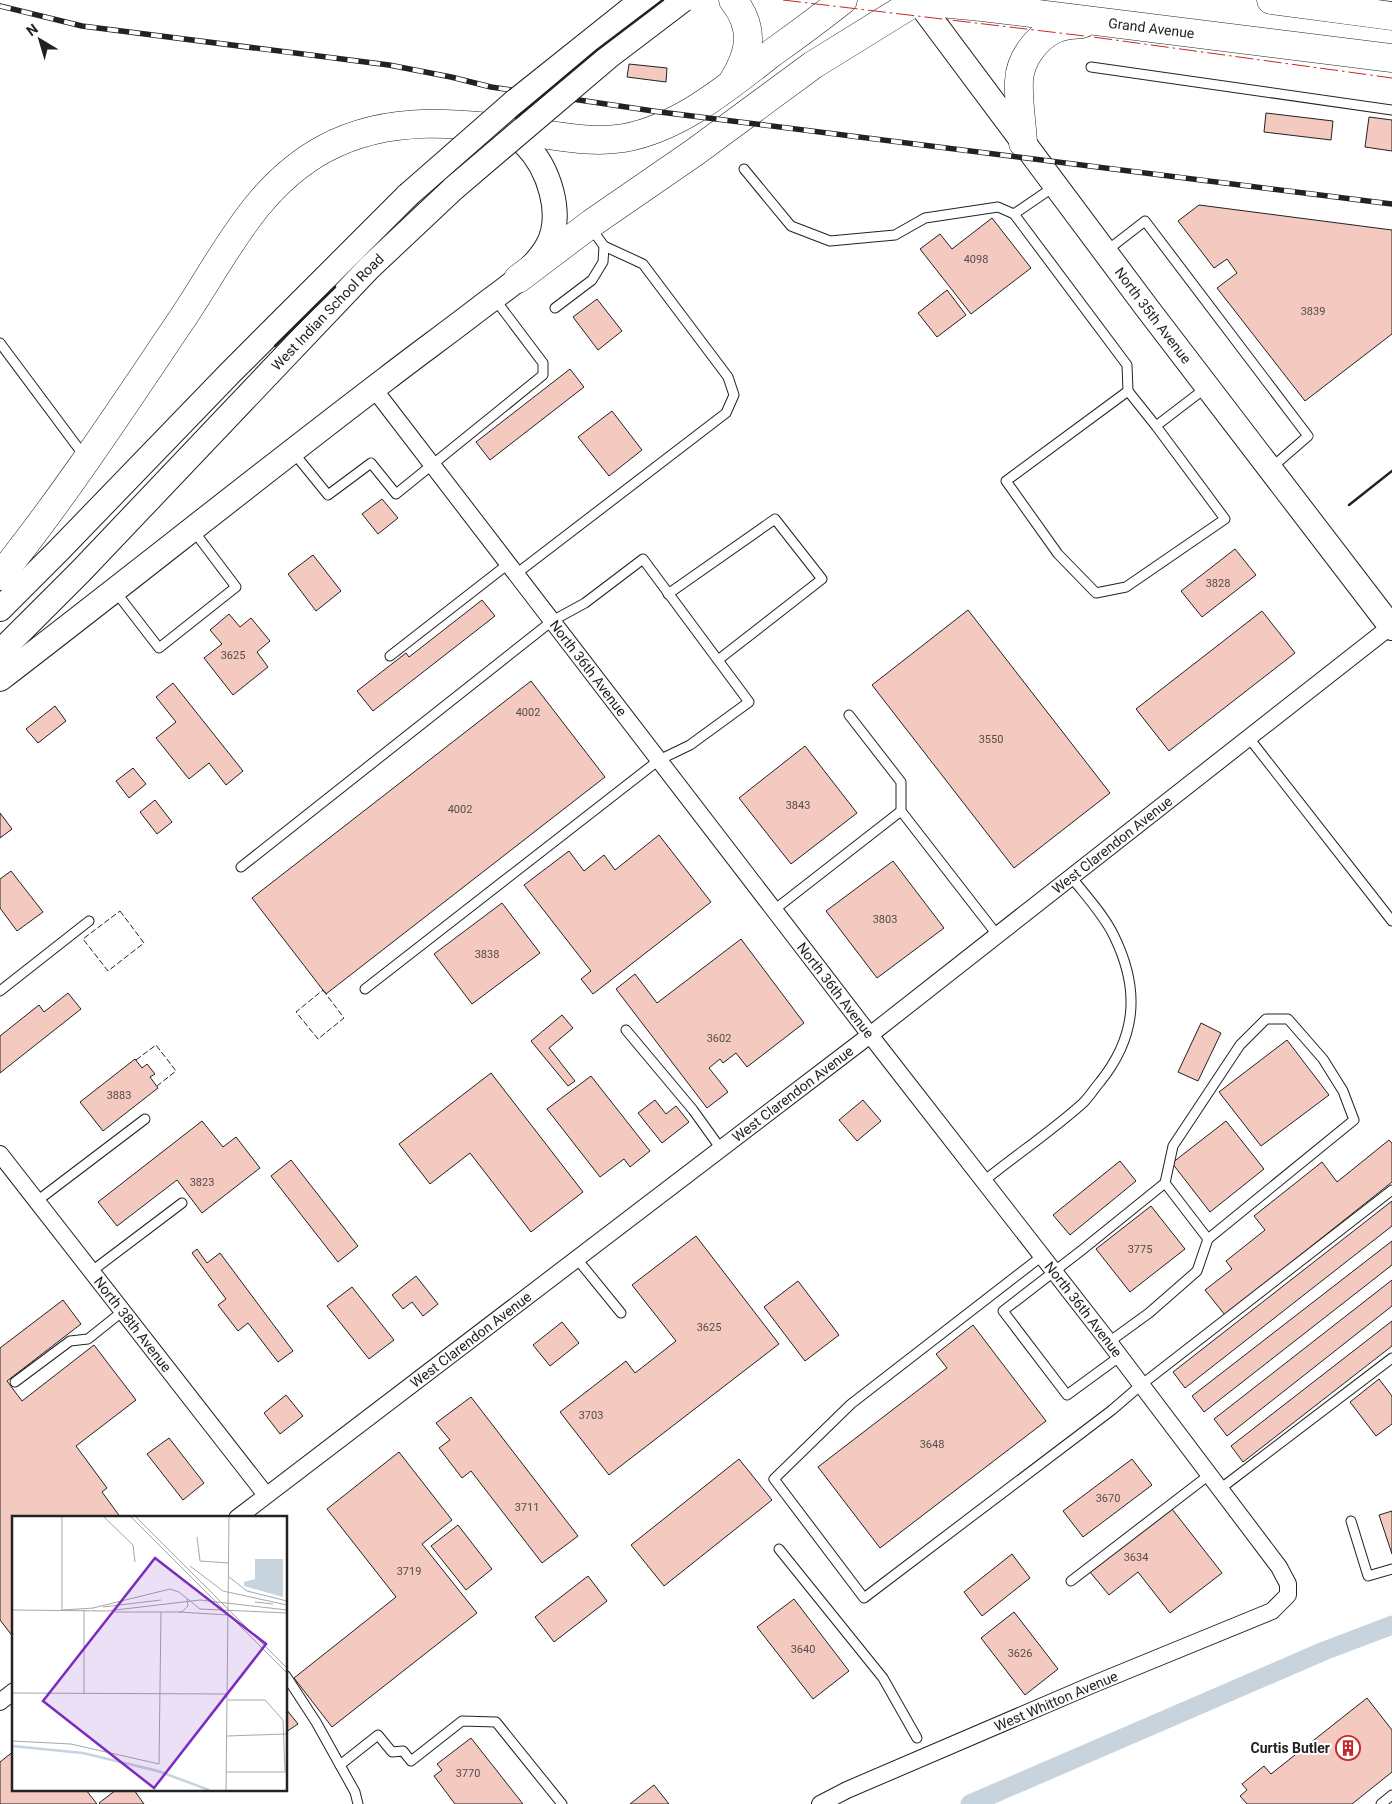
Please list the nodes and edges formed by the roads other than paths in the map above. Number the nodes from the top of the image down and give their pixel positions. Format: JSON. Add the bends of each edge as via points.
{"nodes":[{"id":1,"x":642,"y":0,"type":"edge"},
{"id":2,"x":683,"y":0,"type":"edge"},
{"id":3,"x":733,"y":0,"type":"edge"},
{"id":4,"x":843,"y":0,"type":"edge"},
{"id":5,"x":916,"y":0,"type":"edge"},
{"id":6,"x":1271,"y":0,"type":"edge"},
{"id":7,"x":1392,"y":16,"type":"edge"},
{"id":8,"x":1109,"y":23,"type":"junction"},
{"id":9,"x":1392,"y":58,"type":"edge"},
{"id":10,"x":1091,"y":67,"type":"dead end"},
{"id":11,"x":730,"y":85,"type":"junction"},
{"id":12,"x":1392,"y":110,"type":"edge"},
{"id":13,"x":496,"y":127,"type":"junction"},
{"id":14,"x":1023,"y":143,"type":"junction"},
{"id":15,"x":744,"y":169,"type":"dead end"},
{"id":16,"x":1055,"y":186,"type":"junction"},
{"id":17,"x":1014,"y":214,"type":"junction"},
{"id":18,"x":597,"y":236,"type":"junction"},
{"id":19,"x":1105,"y":252,"type":"junction"},
{"id":20,"x":518,"y":279,"type":"junction"},
{"id":21,"x":493,"y":297,"type":"junction"},
{"id":22,"x":555,"y":308,"type":"dead end"},
{"id":23,"x":0,"y":343,"type":"edge"},
{"id":24,"x":1207,"y":386,"type":"junction"},
{"id":25,"x":374,"y":389,"type":"junction"},
{"id":26,"x":1128,"y":391,"type":"junction"},
{"id":27,"x":1156,"y":426,"type":"junction"},
{"id":28,"x":293,"y":452,"type":"junction"},
{"id":29,"x":87,"y":460,"type":"junction"},
{"id":30,"x":432,"y":464,"type":"junction"},
{"id":31,"x":1270,"y":469,"type":"junction"},
{"id":32,"x":193,"y":530,"type":"junction"},
{"id":33,"x":512,"y":569,"type":"junction"},
{"id":34,"x":0,"y":576,"type":"edge"},
{"id":35,"x":115,"y":591,"type":"junction"},
{"id":36,"x":668,"y":594,"type":"junction"},
{"id":37,"x":0,"y":609,"type":"edge"},
{"id":38,"x":552,"y":621,"type":"junction"},
{"id":39,"x":1391,"y":627,"type":"edge"},
{"id":40,"x":0,"y":652,"type":"edge"},
{"id":41,"x":390,"y":656,"type":"dead end"},
{"id":42,"x":718,"y":660,"type":"junction"},
{"id":43,"x":0,"y":680,"type":"edge"},
{"id":44,"x":849,"y":715,"type":"dead end"},
{"id":45,"x":1249,"y":738,"type":"junction"},
{"id":46,"x":659,"y":760,"type":"junction"},
{"id":47,"x":901,"y":811,"type":"junction"},
{"id":48,"x":241,"y":866,"type":"dead end"},
{"id":49,"x":1072,"y":878,"type":"junction"},
{"id":50,"x":774,"y":910,"type":"junction"},
{"id":51,"x":89,"y":921,"type":"dead end"},
{"id":52,"x":1392,"y":921,"type":"edge"},
{"id":53,"x":998,"y":936,"type":"junction"},
{"id":54,"x":364,"y":989,"type":"dead end"},
{"id":55,"x":0,"y":991,"type":"edge"},
{"id":56,"x":626,"y":1030,"type":"dead end"},
{"id":57,"x":870,"y":1036,"type":"junction"},
{"id":58,"x":145,"y":1118,"type":"dead end"},
{"id":59,"x":721,"y":1149,"type":"junction"},
{"id":60,"x":0,"y":1154,"type":"edge"},
{"id":61,"x":984,"y":1181,"type":"junction"},
{"id":62,"x":1165,"y":1183,"type":"junction"},
{"id":63,"x":1392,"y":1190,"type":"edge"},
{"id":64,"x":37,"y":1201,"type":"junction"},
{"id":65,"x":182,"y":1203,"type":"dead end"},
{"id":66,"x":1208,"y":1239,"type":"junction"},
{"id":67,"x":1042,"y":1256,"type":"junction"},
{"id":68,"x":577,"y":1259,"type":"junction"},
{"id":69,"x":92,"y":1271,"type":"junction"},
{"id":70,"x":1054,"y":1272,"type":"junction"},
{"id":71,"x":123,"y":1311,"type":"junction"},
{"id":72,"x":621,"y":1313,"type":"dead end"},
{"id":73,"x":1109,"y":1342,"type":"junction"},
{"id":74,"x":1119,"y":1357,"type":"junction"},
{"id":75,"x":1390,"y":1362,"type":"edge"},
{"id":76,"x":15,"y":1382,"type":"dead end"},
{"id":77,"x":1141,"y":1385,"type":"junction"},
{"id":78,"x":1209,"y":1475,"type":"junction"},
{"id":79,"x":1220,"y":1489,"type":"junction"},
{"id":80,"x":266,"y":1495,"type":"junction"},
{"id":81,"x":240,"y":1516,"type":"edge"},
{"id":82,"x":1350,"y":1521,"type":"dead end"},
{"id":83,"x":780,"y":1549,"type":"dead end"},
{"id":84,"x":1392,"y":1569,"type":"edge"},
{"id":85,"x":1071,"y":1581,"type":"dead end"},
{"id":86,"x":1288,"y":1595,"type":"joint"},
{"id":87,"x":288,"y":1679,"type":"edge"},
{"id":88,"x":12,"y":1693,"type":"edge"},
{"id":89,"x":0,"y":1702,"type":"edge"},
{"id":90,"x":917,"y":1738,"type":"dead end"},
{"id":91,"x":340,"y":1765,"type":"junction"},
{"id":92,"x":1392,"y":1795,"type":"edge"},
{"id":93,"x":358,"y":1804,"type":"edge"},
{"id":94,"x":562,"y":1804,"type":"edge"},
{"id":95,"x":820,"y":1804,"type":"edge"},
{"id":96,"x":1381,"y":1804,"type":"edge"}],
"edges":[{"from":1,"to":37,"type":"main road","name":"West Indian School Road","bridge":true,"via":[[513,103],[408,195],[230,372]]},
{"from":2,"to":40,"type":"main road","name":"West Indian School Road","bridge":true,"via":[[608,57],[454,188],[369,268],[81,572]]},
{"from":3,"to":11,"type":"highway","via":[[746,21],[748,42],[746,56]]},
{"from":4,"to":11,"type":"highway"},
{"from":5,"to":8,"type":"highway","name":"Grand Avenue"},
{"from":5,"to":14,"type":"main road","name":"North 35th Avenue"},
{"from":5,"to":18,"type":"highway","via":[[813,65],[695,152]]},
{"from":6,"to":7,"type":"highway"},
{"from":8,"to":9,"type":"highway","name":"Grand Avenue"},
{"from":8,"to":14,"type":"highway","via":[[1056,29],[1033,47],[1020,71]]},
{"from":10,"to":12,"type":"lane"},
{"from":11,"to":13,"type":"highway","via":[[662,127],[621,138],[593,140]]},
{"from":13,"to":20,"type":"main road","via":[[526,144],[543,170],[553,199],[552,237]]},
{"from":13,"to":29,"type":"highway","via":[[424,122],[375,129],[326,148],[284,176],[252,211]]},
{"from":14,"to":16,"type":"main road","name":"North 35th Avenue"},
{"from":15,"to":17,"type":"lane","via":[[790,226],[830,241],[895,235],[925,218],[998,207]]},
{"from":16,"to":17,"type":"lane"},
{"from":16,"to":19,"type":"main road","name":"North 35th Avenue"},
{"from":17,"to":26,"type":"lane","via":[[1127,365]]},
{"from":18,"to":20,"type":"highway"},
{"from":18,"to":22,"type":"lane","via":[[603,262],[592,280]]},
{"from":18,"to":33,"type":"lane","via":[[643,264],[728,377],[734,395],[726,413]]},
{"from":19,"to":24,"type":"main road","name":"North 35th Avenue"},
{"from":19,"to":31,"type":"lane","via":[[1145,221],[1308,436]]},
{"from":20,"to":21,"type":"main road"},
{"from":21,"to":25,"type":"main road"},
{"from":21,"to":30,"type":"lane","via":[[543,363],[544,375]]},
{"from":23,"to":29,"type":"lane"},
{"from":24,"to":27,"type":"lane"},
{"from":24,"to":31,"type":"main road","name":"North 35th Avenue"},
{"from":25,"to":28,"type":"main road"},
{"from":25,"to":30,"type":"street","name":"North 36th Avenue"},
{"from":26,"to":27,"type":"lane"},
{"from":26,"to":27,"type":"lane","via":[[1006,481],[1058,554],[1096,593],[1126,587],[1225,519]]},
{"from":28,"to":30,"type":"lane","via":[[328,495],[371,463],[396,494]]},
{"from":28,"to":32,"type":"main road"},
{"from":29,"to":34,"type":"highway"},
{"from":30,"to":33,"type":"street","name":"North 36th Avenue"},
{"from":31,"to":39,"type":"main road","name":"North 35th Avenue"},
{"from":32,"to":35,"type":"main road"},
{"from":32,"to":35,"type":"lane","via":[[236,587],[159,648]]},
{"from":33,"to":38,"type":"street","name":"North 36th Avenue"},
{"from":33,"to":41,"type":"lane"},
{"from":35,"to":43,"type":"main road"},
{"from":36,"to":38,"type":"lane","via":[[643,560],[585,603]]},
{"from":36,"to":42,"type":"lane"},
{"from":36,"to":42,"type":"lane","via":[[775,519],[822,579]]},
{"from":38,"to":46,"type":"street","name":"North 36th Avenue"},
{"from":38,"to":48,"type":"lane"},
{"from":39,"to":45,"type":"street","name":"West Clarendon Avenue"},
{"from":42,"to":46,"type":"lane","via":[[749,702],[690,745]]},
{"from":44,"to":47,"type":"lane","via":[[901,782]]},
{"from":45,"to":49,"type":"street","name":"West Clarendon Avenue"},
{"from":45,"to":52,"type":"lane"},
{"from":46,"to":50,"type":"street","name":"North 36th Avenue"},
{"from":46,"to":54,"type":"lane"},
{"from":47,"to":50,"type":"lane"},
{"from":47,"to":53,"type":"lane"},
{"from":49,"to":53,"type":"street","name":"West Clarendon Avenue"},
{"from":49,"to":61,"type":"lane","via":[[1117,943],[1131,987],[1131,1017],[1122,1047],[1084,1102]]},
{"from":50,"to":57,"type":"street","name":"North 36th Avenue"},
{"from":51,"to":55,"type":"lane"},
{"from":53,"to":57,"type":"street","name":"West Clarendon Avenue"},
{"from":56,"to":59,"type":"lane"},
{"from":57,"to":59,"type":"street","name":"West Clarendon Avenue"},
{"from":57,"to":61,"type":"street","name":"North 36th Avenue"},
{"from":58,"to":64,"type":"lane"},
{"from":59,"to":68,"type":"street","name":"West Clarendon Avenue"},
{"from":60,"to":64,"type":"street","name":"North 38th Avenue"},
{"from":61,"to":67,"type":"street","name":"North 36th Avenue"},
{"from":62,"to":66,"type":"lane"},
{"from":62,"to":66,"type":"lane","via":[[1173,1146],[1240,1045],[1266,1019],[1288,1020],[1323,1059],[1344,1091],[1354,1120]]},
{"from":62,"to":70,"type":"lane"},
{"from":63,"to":77,"type":"lane"},
{"from":64,"to":69,"type":"street","name":"North 38th Avenue"},
{"from":65,"to":69,"type":"lane"},
{"from":66,"to":73,"type":"lane","via":[[1196,1271],[1149,1313]]},
{"from":67,"to":70,"type":"street","name":"North 36th Avenue"},
{"from":67,"to":77,"type":"lane","via":[[851,1404],[774,1479],[864,1598]]},
{"from":68,"to":72,"type":"lane"},
{"from":68,"to":80,"type":"street","name":"West Clarendon Avenue"},
{"from":69,"to":71,"type":"street","name":"North 38th Avenue"},
{"from":70,"to":73,"type":"street","name":"North 36th Avenue"},
{"from":70,"to":74,"type":"lane","via":[[1003,1312],[1067,1395]]},
{"from":71,"to":76,"type":"lane","via":[[88,1339],[70,1341]]},
{"from":71,"to":80,"type":"street","name":"North 38th Avenue"},
{"from":73,"to":74,"type":"street","name":"North 36th Avenue"},
{"from":74,"to":77,"type":"street","name":"North 36th Avenue"},
{"from":75,"to":79,"type":"lane"},
{"from":77,"to":78,"type":"street","name":"North 36th Avenue"},
{"from":78,"to":79,"type":"street","name":"North 36th Avenue"},
{"from":78,"to":85,"type":"lane"},
{"from":79,"to":86,"type":"street","name":"North 36th Avenue","via":[[1280,1567],[1288,1584]]},
{"from":80,"to":81,"type":"street","name":"West Clarendon Avenue"},
{"from":82,"to":84,"type":"lane","via":[[1368,1576]]},
{"from":83,"to":90,"type":"lane","via":[[883,1678]]},
{"from":86,"to":95,"type":"street","name":"West Whitton Avenue","via":[[1272,1611],[1094,1684]]},
{"from":87,"to":91,"type":"lane"},
{"from":88,"to":89,"type":"street"},
{"from":91,"to":93,"type":"lane"},
{"from":91,"to":94,"type":"lane","via":[[378,1735],[392,1752],[403,1751],[411,1761],[462,1721],[496,1722]]},
{"from":92,"to":96,"type":"lane"}]}
